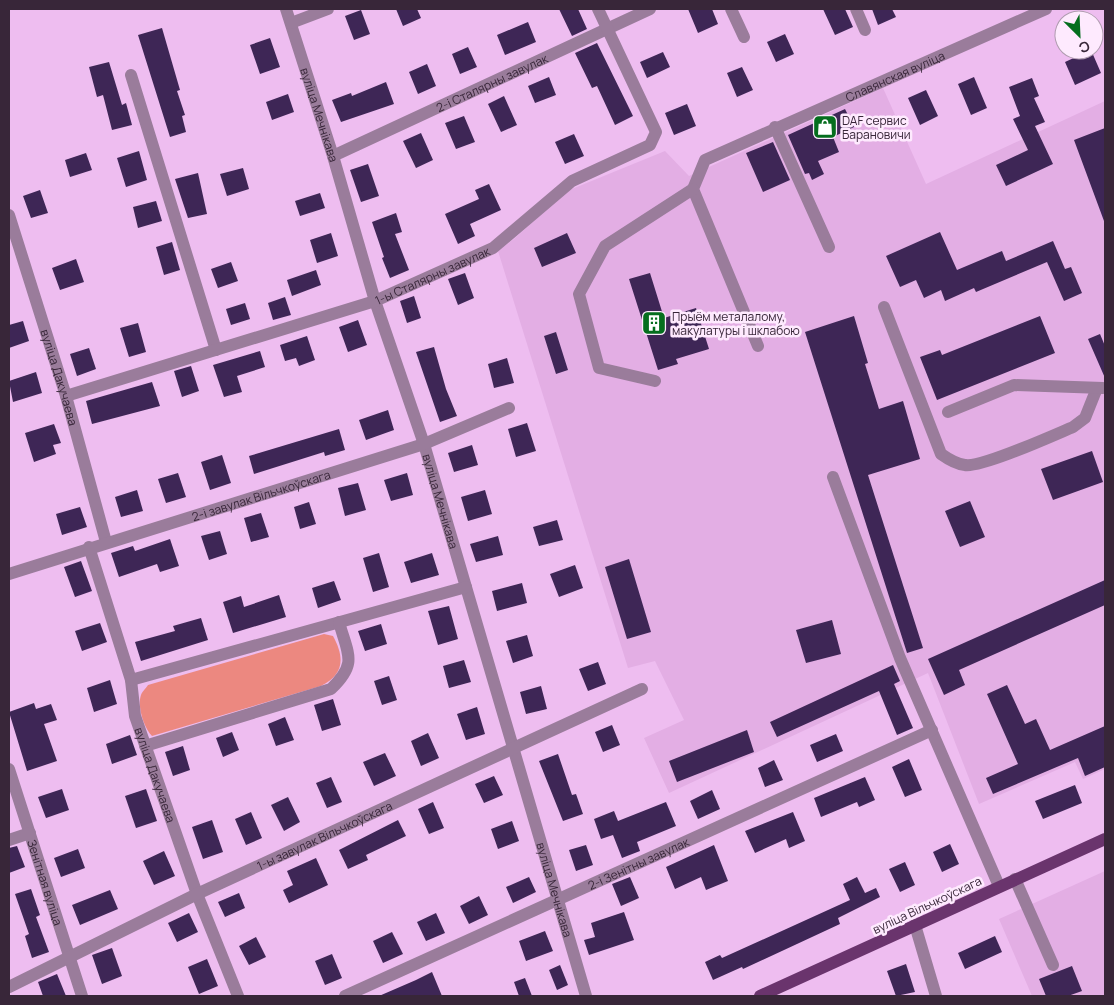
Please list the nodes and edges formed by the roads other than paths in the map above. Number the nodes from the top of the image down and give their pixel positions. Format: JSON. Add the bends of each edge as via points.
{"nodes":[{"id":1,"x":286,"y":9,"type":"edge"},
{"id":2,"x":328,"y":9,"type":"edge"},
{"id":3,"x":598,"y":9,"type":"edge"},
{"id":4,"x":650,"y":9,"type":"edge"},
{"id":5,"x":730,"y":9,"type":"edge"},
{"id":6,"x":856,"y":9,"type":"edge"},
{"id":7,"x":1046,"y":9,"type":"edge"},
{"id":8,"x":291,"y":22,"type":"junction"},
{"id":9,"x":607,"y":28,"type":"junction"},
{"id":10,"x":865,"y":30,"type":"dead end"},
{"id":11,"x":744,"y":36,"type":"dead end"},
{"id":12,"x":131,"y":75,"type":"dead end"},
{"id":13,"x":775,"y":128,"type":"junction"},
{"id":14,"x":333,"y":156,"type":"junction"},
{"id":15,"x":693,"y":189,"type":"junction"},
{"id":16,"x":9,"y":215,"type":"edge"},
{"id":17,"x":828,"y":248,"type":"dead end"},
{"id":18,"x":374,"y":301,"type":"junction"},
{"id":19,"x":884,"y":307,"type":"dead end"},
{"id":20,"x":758,"y":346,"type":"dead end"},
{"id":21,"x":216,"y":350,"type":"junction"},
{"id":22,"x":655,"y":381,"type":"dead end"},
{"id":23,"x":1101,"y":388,"type":"edge"},
{"id":24,"x":66,"y":396,"type":"junction"},
{"id":25,"x":509,"y":408,"type":"dead end"},
{"id":26,"x":948,"y":412,"type":"dead end"},
{"id":27,"x":424,"y":444,"type":"junction"},
{"id":28,"x":833,"y":478,"type":"dead end"},
{"id":29,"x":106,"y":542,"type":"junction"},
{"id":30,"x":90,"y":547,"type":"junction"},
{"id":31,"x":9,"y":574,"type":"edge"},
{"id":32,"x":466,"y":587,"type":"junction"},
{"id":33,"x":339,"y":622,"type":"junction"},
{"id":34,"x":131,"y":680,"type":"junction"},
{"id":35,"x":642,"y":689,"type":"dead end"},
{"id":36,"x":932,"y":730,"type":"junction"},
{"id":37,"x":145,"y":746,"type":"junction"},
{"id":38,"x":514,"y":747,"type":"junction"},
{"id":39,"x":9,"y":769,"type":"edge"},
{"id":40,"x":30,"y":833,"type":"junction"},
{"id":41,"x":1105,"y":839,"type":"edge"},
{"id":42,"x":9,"y":840,"type":"edge"},
{"id":43,"x":1015,"y":879,"type":"junction"},
{"id":44,"x":999,"y":886,"type":"junction"},
{"id":45,"x":196,"y":894,"type":"junction"},
{"id":46,"x":557,"y":900,"type":"junction"},
{"id":47,"x":915,"y":925,"type":"junction"},
{"id":48,"x":70,"y":956,"type":"junction"},
{"id":49,"x":1053,"y":965,"type":"dead end"},
{"id":50,"x":9,"y":987,"type":"edge"},
{"id":51,"x":82,"y":996,"type":"edge"},
{"id":52,"x":238,"y":996,"type":"edge"},
{"id":53,"x":345,"y":996,"type":"edge"},
{"id":54,"x":586,"y":996,"type":"edge"},
{"id":55,"x":760,"y":996,"type":"edge"},
{"id":56,"x":936,"y":996,"type":"edge"}],
"edges":[{"from":1,"to":8,"type":"street","name":"вуліца Мечнікава"},
{"from":2,"to":8,"type":"street"},
{"from":3,"to":9,"type":"street"},
{"from":4,"to":9,"type":"street","name":"2-і Сталярны завулак"},
{"from":5,"to":11,"type":"street"},
{"from":6,"to":10,"type":"street"},
{"from":7,"to":13,"type":"street","name":"Славянская вуліца"},
{"from":8,"to":14,"type":"street","name":"вуліца Мечнікава"},
{"from":9,"to":14,"type":"street","name":"2-і Сталярны завулак"},
{"from":9,"to":18,"type":"street","name":"1-ы Сталярны завулак","via":[[656,132],[650,145],[572,181],[493,248]]},
{"from":12,"to":21,"type":"street"},
{"from":13,"to":15,"type":"street","name":"Славянская вуліца","via":[[705,160]]},
{"from":13,"to":17,"type":"street"},
{"from":14,"to":18,"type":"street","name":"вуліца Мечнікава"},
{"from":15,"to":20,"type":"street"},
{"from":15,"to":22,"type":"street","via":[[605,246],[579,294],[599,368]]},
{"from":16,"to":24,"type":"street","name":"вуліца Дакучаева"},
{"from":18,"to":21,"type":"street","name":"1-ы Сталярны завулак"},
{"from":18,"to":27,"type":"street","name":"вуліца Мечнікава"},
{"from":19,"to":23,"type":"street","via":[[941,454],[950,461],[967,466],[984,462],[1073,427],[1085,418]]},
{"from":21,"to":24,"type":"street","name":"1-ы Сталярны завулак"},
{"from":23,"to":26,"type":"street","via":[[1014,385]]},
{"from":24,"to":29,"type":"street","name":"вуліца Дакучаева"},
{"from":25,"to":27,"type":"street","name":"2-і завулак Вільчкоўскага"},
{"from":27,"to":29,"type":"street","name":"2-і завулак Вільчкоўскага"},
{"from":27,"to":32,"type":"street","name":"вуліца Мечнікава"},
{"from":28,"to":36,"type":"street","via":[[900,658]]},
{"from":29,"to":30,"type":"street","name":"2-і завулак Вільчкоўскага"},
{"from":30,"to":31,"type":"street","name":"2-і завулак Вільчкоўскага"},
{"from":30,"to":34,"type":"street","name":"вуліца Дакучаева"},
{"from":32,"to":33,"type":"street"},
{"from":32,"to":38,"type":"street","name":"вуліца Мечнікава"},
{"from":33,"to":34,"type":"street"},
{"from":33,"to":37,"type":"street","via":[[350,663],[345,676],[331,690]]},
{"from":34,"to":37,"type":"street","name":"вуліца Дакучаева","via":[[135,716]]},
{"from":35,"to":38,"type":"street","name":"1-ы завулак Вільчкоўскага"},
{"from":36,"to":44,"type":"street"},
{"from":36,"to":46,"type":"street","name":"2-і Зенітны завулак"},
{"from":37,"to":45,"type":"street","name":"вуліца Дакучаева"},
{"from":38,"to":45,"type":"street","name":"1-ы завулак Вільчкоўскага"},
{"from":38,"to":46,"type":"street","name":"вуліца Мечнікава"},
{"from":39,"to":40,"type":"street","name":"Зенітная вуліца"},
{"from":40,"to":42,"type":"street"},
{"from":40,"to":48,"type":"street","name":"Зенітная вуліца"},
{"from":41,"to":43,"type":"main road","name":"вуліца Вільчкоўскага"},
{"from":43,"to":44,"type":"main road","name":"вуліца Вільчкоўскага"},
{"from":43,"to":49,"type":"street"},
{"from":44,"to":47,"type":"main road","name":"вуліца Вільчкоўскага"},
{"from":45,"to":48,"type":"street","name":"1-ы завулак Вільчкоўскага"},
{"from":45,"to":52,"type":"street","name":"вуліца Дакучаева"},
{"from":46,"to":53,"type":"street","name":"2-і Зенітны завулак"},
{"from":46,"to":54,"type":"street","name":"вуліца Мечнікава"},
{"from":47,"to":55,"type":"main road","name":"вуліца Вільчкоўскага"},
{"from":47,"to":56,"type":"street"},
{"from":48,"to":50,"type":"street","name":"1-ы завулак Вільчкоўскага"},
{"from":48,"to":51,"type":"street","name":"Зенітная вуліца"}]}
